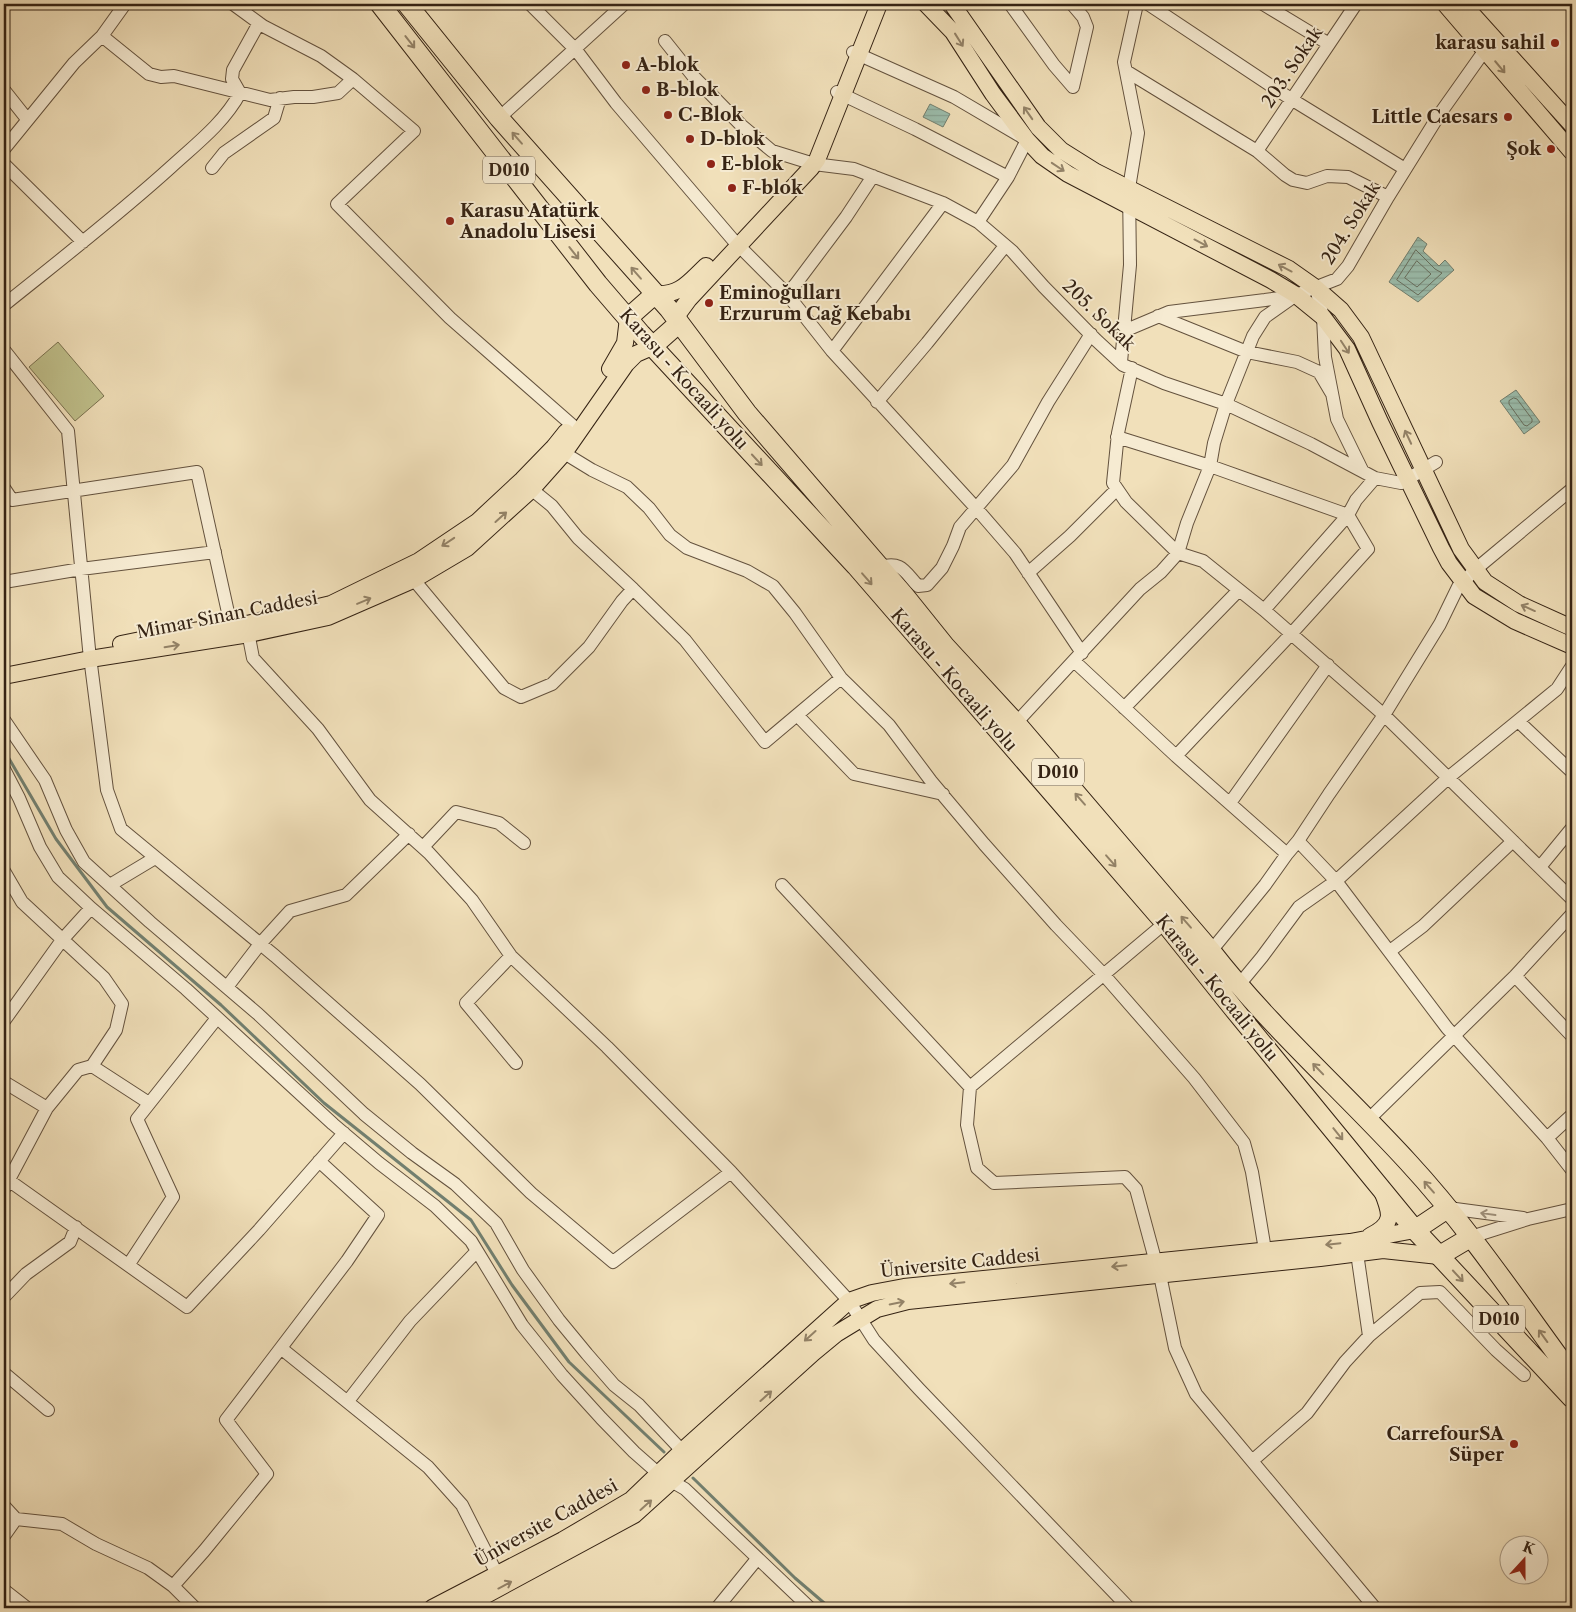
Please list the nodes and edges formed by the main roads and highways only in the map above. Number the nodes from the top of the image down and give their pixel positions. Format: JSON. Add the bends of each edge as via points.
{"nodes":[{"id":1,"x":380,"y":4,"type":"edge"},
{"id":2,"x":866,"y":4,"type":"edge"},
{"id":3,"x":879,"y":4,"type":"edge"},
{"id":4,"x":926,"y":4,"type":"edge"},
{"id":5,"x":952,"y":4,"type":"edge"},
{"id":6,"x":1444,"y":4,"type":"edge"},
{"id":7,"x":1463,"y":4,"type":"edge"},
{"id":8,"x":411,"y":5,"type":"edge"},
{"id":9,"x":1490,"y":45,"type":"junction"},
{"id":10,"x":856,"y":53,"type":"junction"},
{"id":11,"x":1572,"y":125,"type":"edge"},
{"id":12,"x":1572,"y":152,"type":"edge"},
{"id":13,"x":737,"y":243,"type":"junction"},
{"id":14,"x":655,"y":294,"type":"junction"},
{"id":15,"x":674,"y":316,"type":"junction"},
{"id":16,"x":628,"y":318,"type":"junction"},
{"id":17,"x":652,"y":346,"type":"junction"},
{"id":18,"x":559,"y":450,"type":"junction"},
{"id":19,"x":1572,"y":628,"type":"edge"},
{"id":20,"x":1572,"y":646,"type":"edge"},
{"id":21,"x":90,"y":654,"type":"junction"},
{"id":22,"x":4,"y":665,"type":"edge"},
{"id":23,"x":4,"y":676,"type":"edge"},
{"id":24,"x":1380,"y":1186,"type":"junction"},
{"id":25,"x":1448,"y":1208,"type":"junction"},
{"id":26,"x":1416,"y":1230,"type":"junction"},
{"id":27,"x":1471,"y":1237,"type":"junction"},
{"id":28,"x":1359,"y":1247,"type":"junction"},
{"id":29,"x":1439,"y":1256,"type":"junction"},
{"id":30,"x":1158,"y":1269,"type":"junction"},
{"id":31,"x":1572,"y":1375,"type":"edge"},
{"id":32,"x":1572,"y":1398,"type":"edge"},
{"id":33,"x":687,"y":1457,"type":"junction"},
{"id":34,"x":665,"y":1478,"type":"junction"},
{"id":35,"x":432,"y":1608,"type":"edge"},
{"id":36,"x":462,"y":1608,"type":"edge"}],
"edges":[{"from":1,"to":16,"type":"highway","name":"Karasu - Kocaali yolu","number":"D010","one_way":true},
{"from":2,"to":10,"type":"main road","via":[[865,22]]},
{"from":3,"to":10,"type":"main road"},
{"from":4,"to":20,"type":"main road","one_way":true,"via":[[953,32],[998,101],[1042,156],[1068,174],[1270,280],[1296,295],[1323,317],[1347,349],[1441,548],[1474,596],[1515,622]]},
{"from":19,"to":5,"type":"main road","one_way":true,"via":[[1519,604],[1485,582],[1476,570],[1461,549],[1430,466],[1361,337],[1342,310],[1289,270],[1096,172],[1061,150],[1038,127]]},
{"from":6,"to":9,"type":"main road"},
{"from":7,"to":9,"type":"main road"},
{"from":14,"to":8,"type":"highway","number":"D010","one_way":true,"via":[[499,118]]},
{"from":9,"to":11,"type":"main road"},
{"from":9,"to":12,"type":"main road","one_way":true},
{"from":10,"to":13,"type":"main road","via":[[822,150]]},
{"from":13,"to":14,"type":"main road","via":[[676,292]]},
{"from":13,"to":15,"type":"main road"},
{"from":14,"to":15,"type":"highway","number":"D010"},
{"from":14,"to":16,"type":"highway"},
{"from":15,"to":17,"type":"highway"},
{"from":25,"to":15,"type":"highway","name":"Karasu - Kocaali yolu","number":"D010","one_way":true,"via":[[1409,1163],[1238,986],[1016,723],[945,646],[747,413]]},
{"from":16,"to":17,"type":"highway","name":"Karasu - Kocaali yolu","number":"D010"},
{"from":16,"to":18,"type":"main road","name":"Mimar Sinan Caddesi","via":[[621,353],[572,425]]},
{"from":17,"to":18,"type":"main road","name":"Mimar Sinan Caddesi","via":[[636,354],[626,364]]},
{"from":17,"to":24,"type":"highway","name":"Karasu - Kocaali yolu","number":"D010","one_way":true,"via":[[856,566],[1165,923]]},
{"from":18,"to":21,"type":"main road","name":"Mimar Sinan Caddesi","via":[[527,485],[419,561],[409,574],[330,604],[242,628],[170,634]]},
{"from":21,"to":22,"type":"main road","name":"Mimar Sinan Caddesi"},
{"from":21,"to":23,"type":"main road","name":"Mimar Sinan Caddesi"},
{"from":24,"to":26,"type":"highway","name":"Karasu - Kocaali yolu","number":"D010"},
{"from":24,"to":28,"type":"main road","via":[[1387,1203],[1388,1222]]},
{"from":25,"to":26,"type":"highway"},
{"from":25,"to":27,"type":"highway","name":"Karasu - Kocaali yolu","number":"D010"},
{"from":26,"to":28,"type":"main road","name":"Üniversite Caddesi"},
{"from":26,"to":29,"type":"highway","name":"Karasu - Kocaali yolu","number":"D010"},
{"from":27,"to":29,"type":"highway"},
{"from":31,"to":27,"type":"highway","name":"Karasu - Kocaali yolu","number":"D010","one_way":true},
{"from":28,"to":29,"type":"main road"},
{"from":28,"to":30,"type":"main road"},
{"from":28,"to":30,"type":"main road","name":"Üniversite Caddesi","one_way":true,"via":[[1265,1250]]},
{"from":29,"to":32,"type":"highway","name":"Karasu - Kocaali yolu","number":"D010","one_way":true},
{"from":33,"to":30,"type":"main road","one_way":true,"via":[[836,1334],[877,1309],[908,1301]]},
{"from":30,"to":33,"type":"main road","name":"Üniversite Caddesi","one_way":true,"via":[[904,1287],[872,1293],[849,1302]]},
{"from":33,"to":34,"type":"main road","name":"Üniversite Caddesi"},
{"from":34,"to":35,"type":"main road","name":"Üniversite Caddesi","via":[[604,1516]]},
{"from":36,"to":34,"type":"main road","one_way":true,"via":[[616,1527],[634,1515]]}]}
